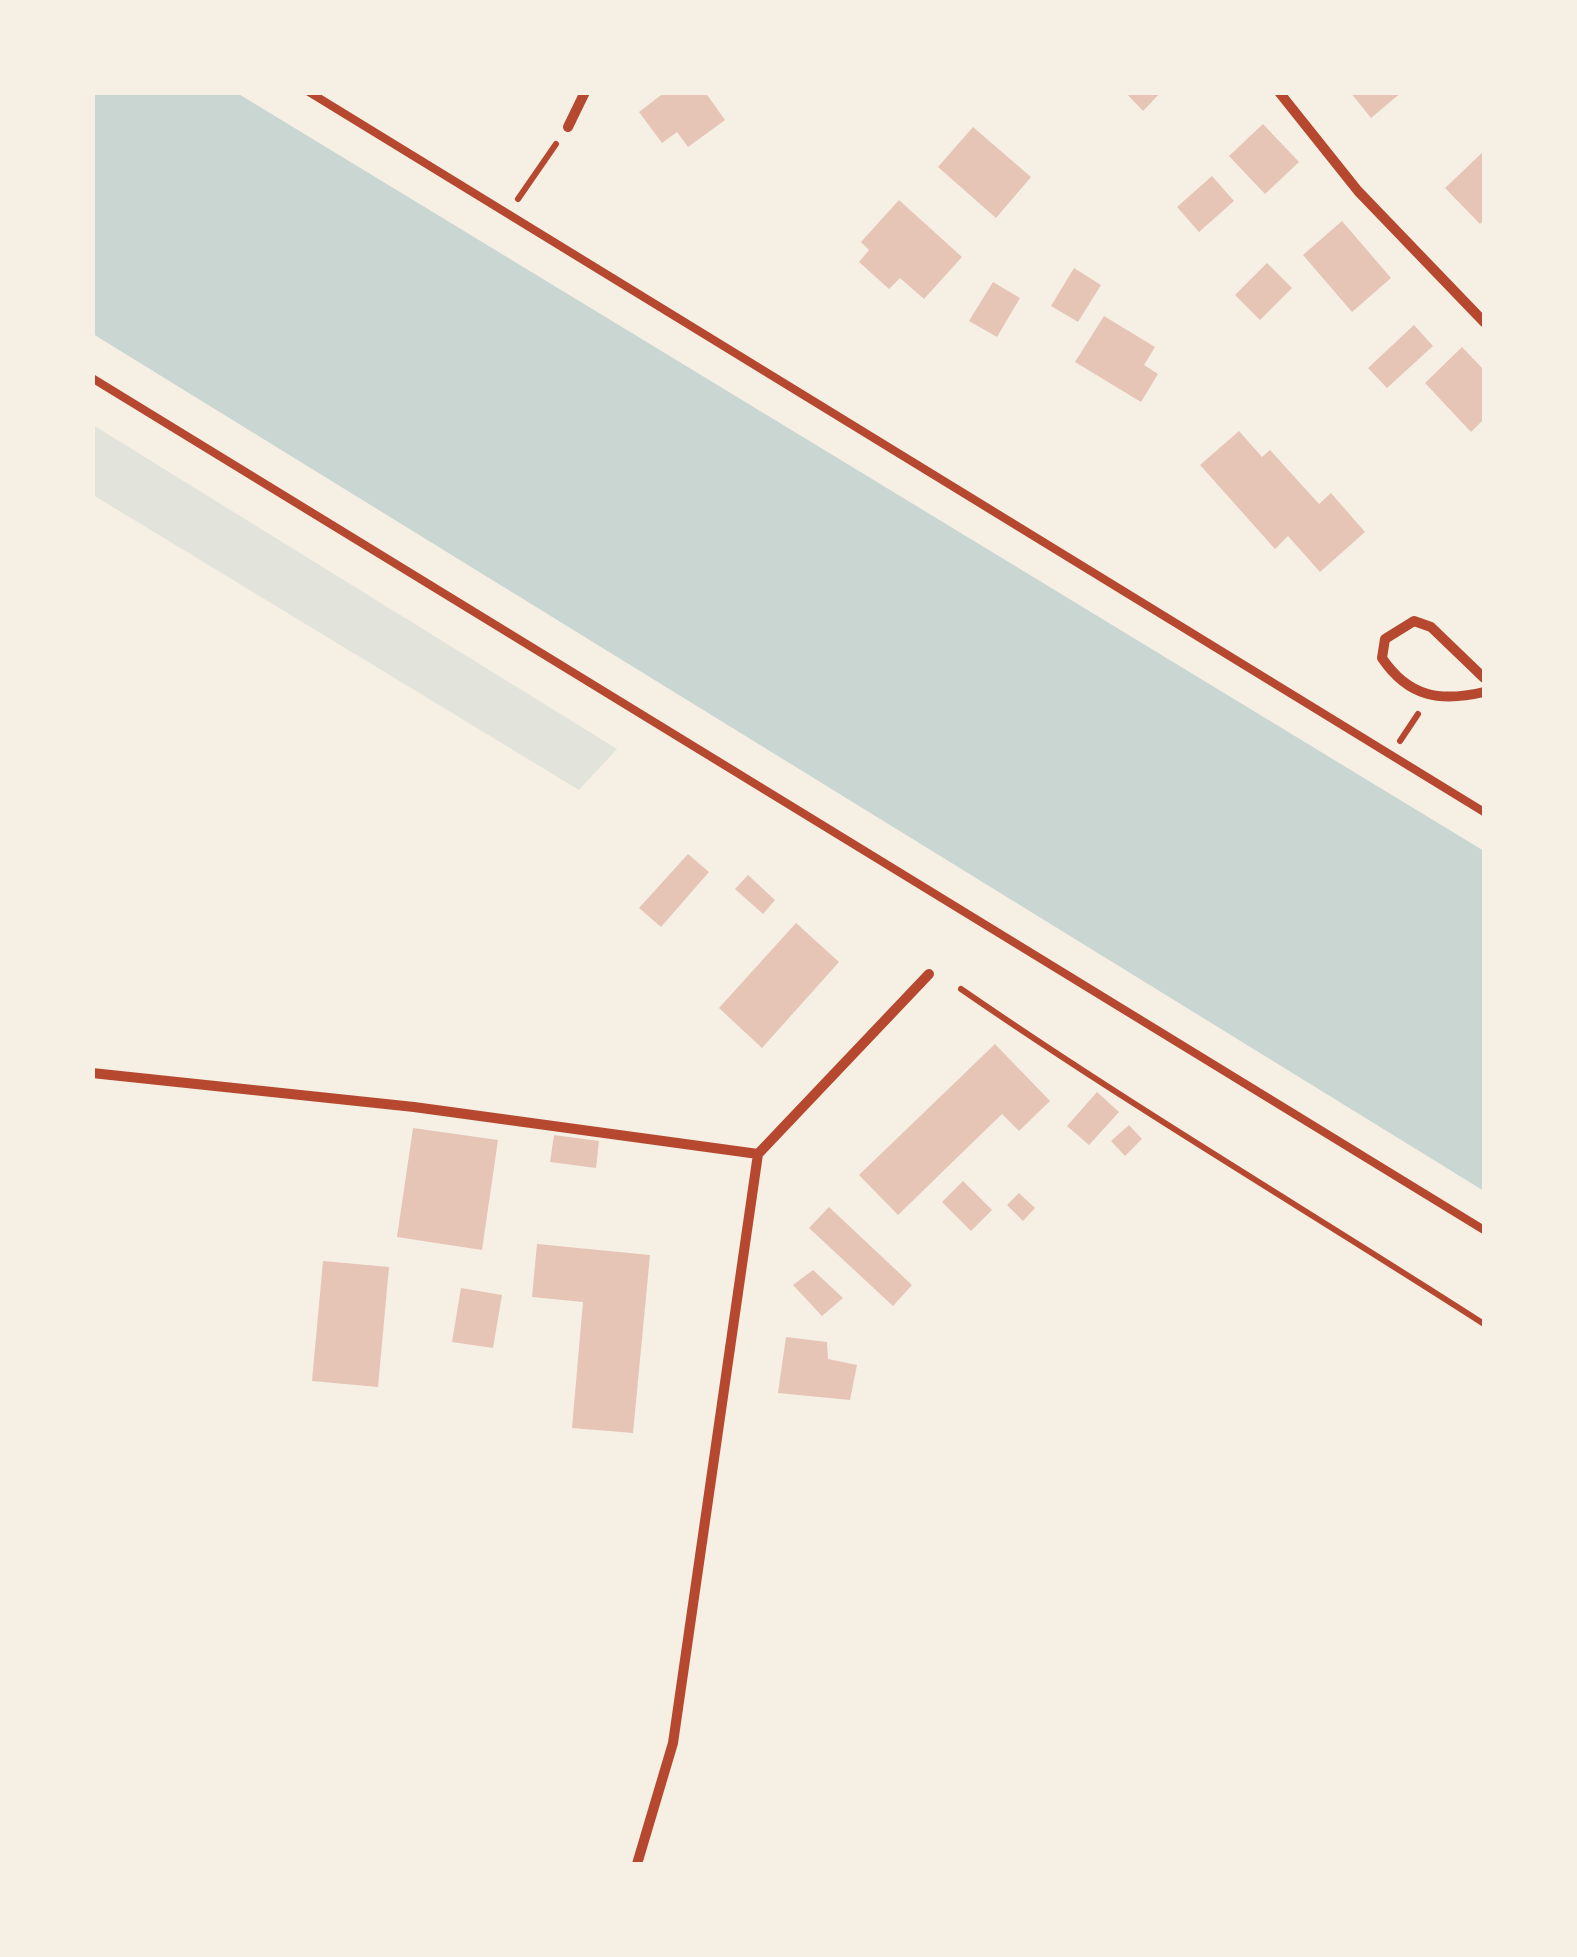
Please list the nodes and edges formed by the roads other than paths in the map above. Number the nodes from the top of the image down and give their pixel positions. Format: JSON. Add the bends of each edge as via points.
{"nodes":[{"id":1,"x":309,"y":92,"type":"edge"},
{"id":2,"x":585,"y":92,"type":"edge"},
{"id":3,"x":1279,"y":92,"type":"edge"},
{"id":4,"x":568,"y":126,"type":"dead end"},
{"id":5,"x":1484,"y":322,"type":"edge"},
{"id":6,"x":92,"y":378,"type":"edge"},
{"id":7,"x":1484,"y":678,"type":"edge"},
{"id":8,"x":1484,"y":692,"type":"edge"},
{"id":9,"x":1484,"y":812,"type":"edge"},
{"id":10,"x":928,"y":974,"type":"dead end"},
{"id":11,"x":92,"y":1073,"type":"edge"},
{"id":12,"x":758,"y":1154,"type":"junction"},
{"id":13,"x":1484,"y":1230,"type":"edge"},
{"id":14,"x":637,"y":1864,"type":"edge"}],
"edges":[{"from":1,"to":9,"type":"lane"},
{"from":2,"to":4,"type":"street"},
{"from":3,"to":5,"type":"street","via":[[1358,191]]},
{"from":6,"to":13,"type":"lane"},
{"from":7,"to":8,"type":"street","via":[[1432,626],[1414,621],[1385,639],[1382,658],[1408,688],[1454,699]]},
{"from":10,"to":12,"type":"street"},
{"from":11,"to":12,"type":"street","via":[[414,1107]]},
{"from":12,"to":14,"type":"street","via":[[674,1743]]}]}
